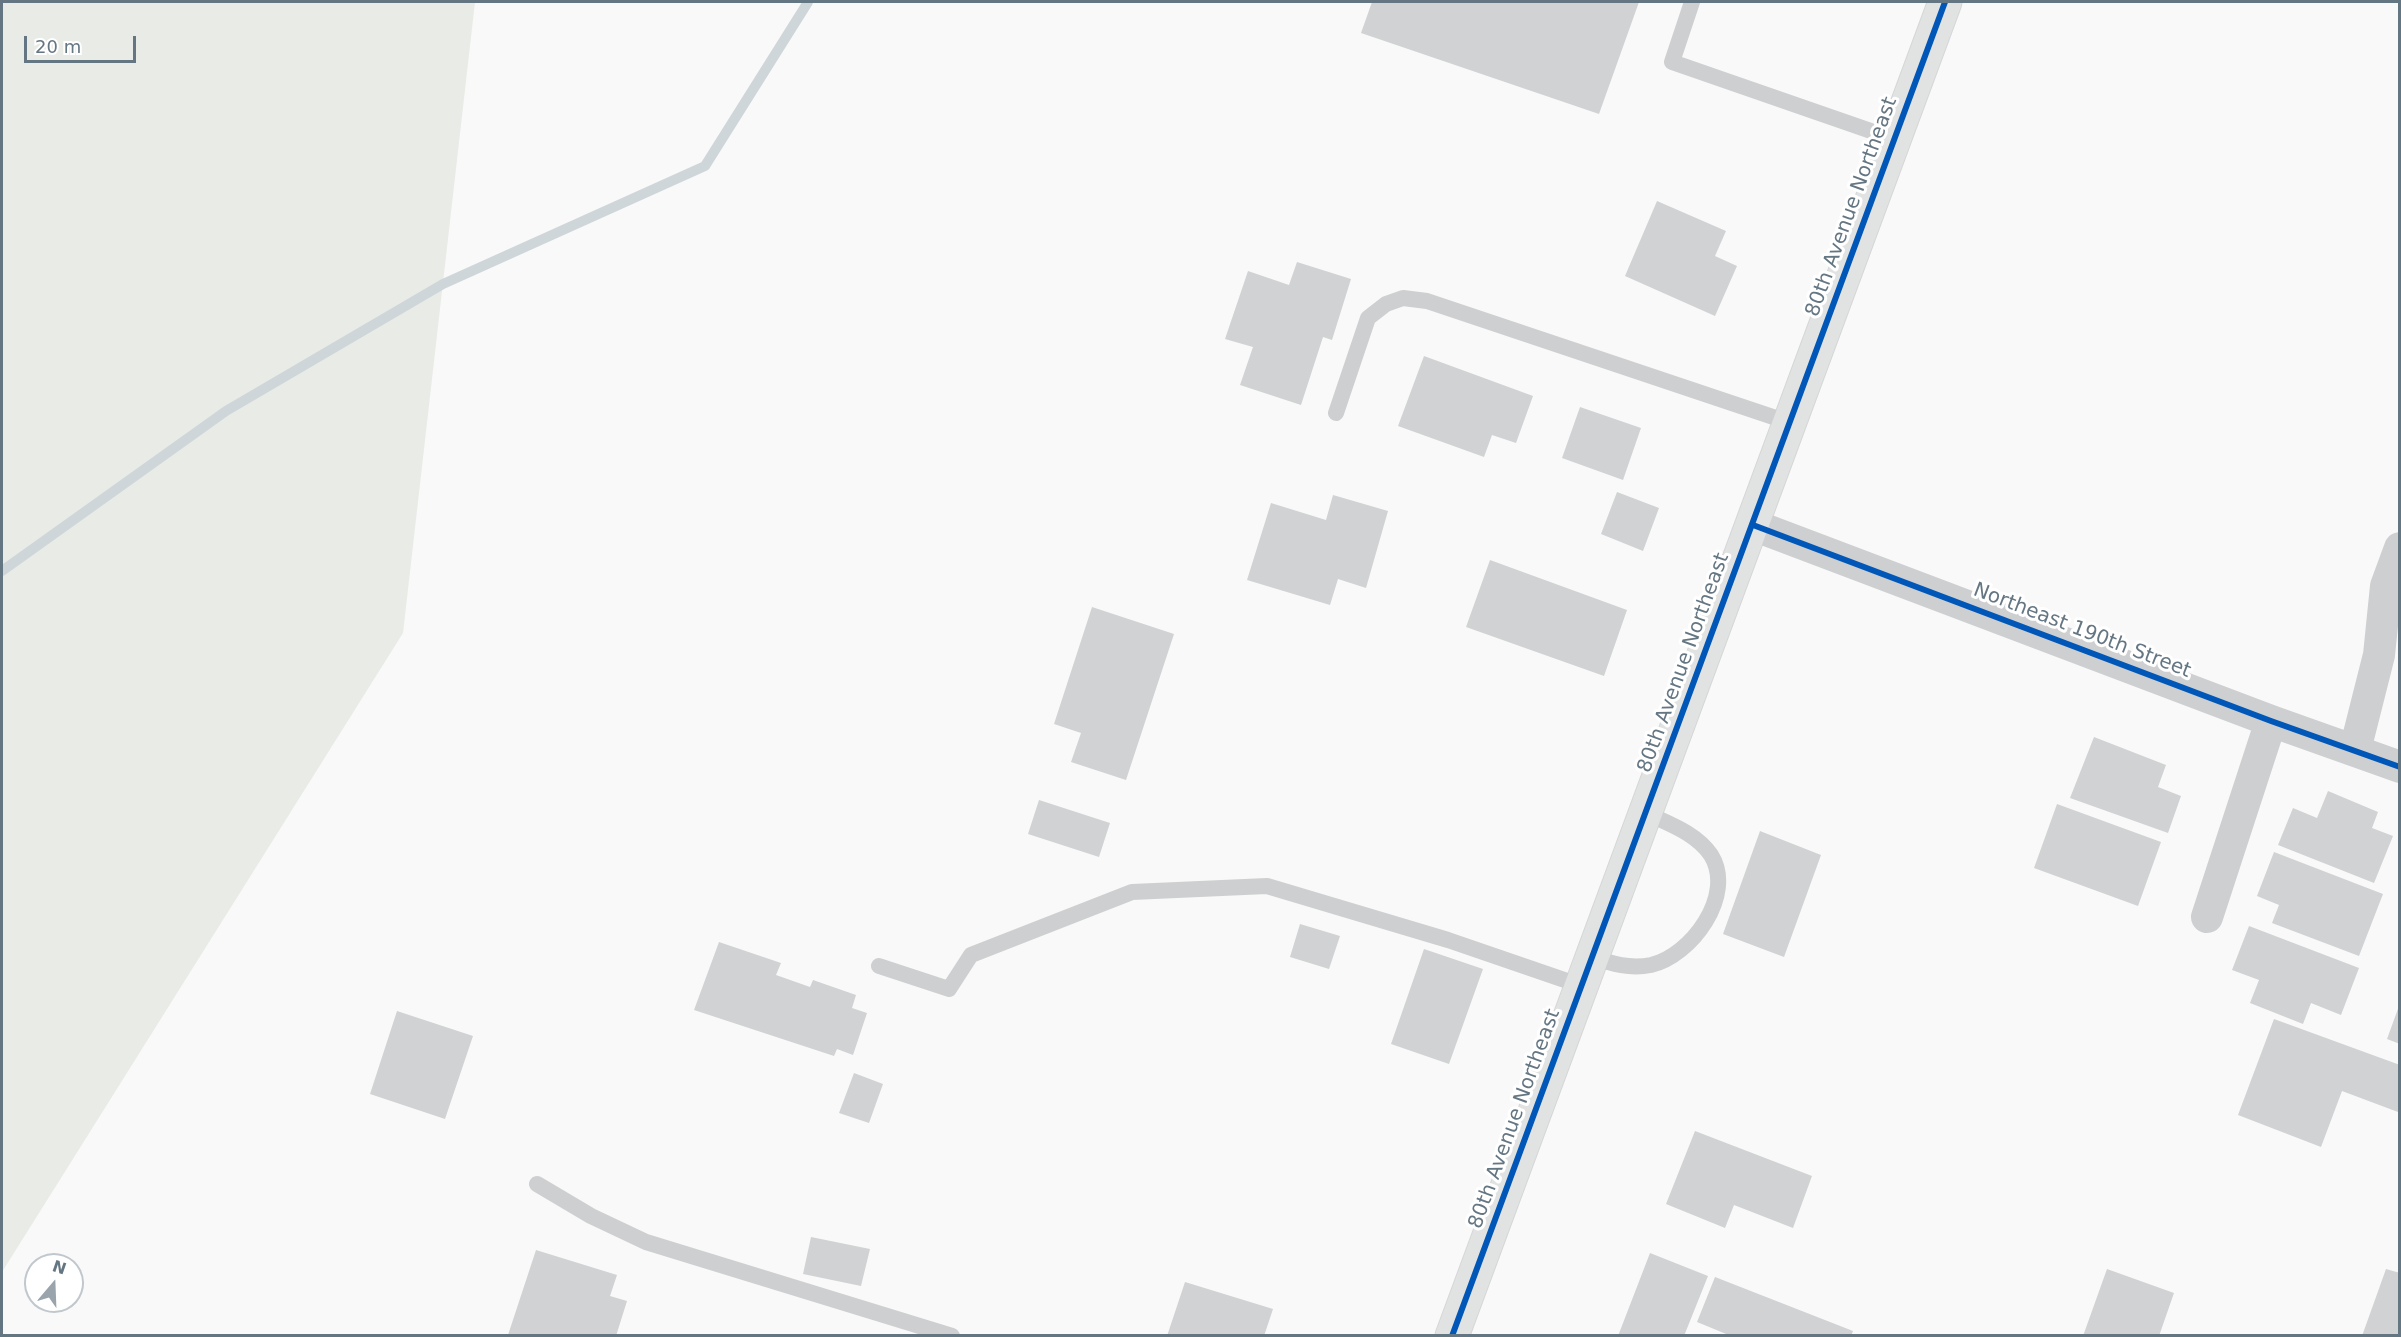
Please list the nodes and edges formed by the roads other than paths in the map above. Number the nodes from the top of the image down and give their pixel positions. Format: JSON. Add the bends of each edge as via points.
{"nodes":[{"id":1,"x":1692,"y":2,"type":"edge"},
{"id":2,"x":1945,"y":2,"type":"edge"},
{"id":3,"x":1894,"y":139,"type":"junction"},
{"id":4,"x":1336,"y":413,"type":"dead end"},
{"id":5,"x":1791,"y":423,"type":"junction"},
{"id":6,"x":1753,"y":525,"type":"junction"},
{"id":7,"x":2400,"y":548,"type":"edge"},
{"id":8,"x":2271,"y":720,"type":"junction"},
{"id":9,"x":2355,"y":750,"type":"junction"},
{"id":10,"x":2400,"y":767,"type":"edge"},
{"id":11,"x":1647,"y":813,"type":"junction"},
{"id":12,"x":2206,"y":917,"type":"dead end"},
{"id":13,"x":879,"y":966,"type":"dead end"},
{"id":14,"x":1587,"y":972,"type":"junction"},
{"id":15,"x":537,"y":1184,"type":"dead end"},
{"id":16,"x":952,"y":1335,"type":"edge"},
{"id":17,"x":1452,"y":1335,"type":"edge"}],
"edges":[{"from":1,"to":3,"type":"lane","via":[[1672,62]]},
{"from":2,"to":3,"type":"main road","name":"80th Avenue Northeast"},
{"from":3,"to":5,"type":"main road","name":"80th Avenue Northeast"},
{"from":4,"to":5,"type":"lane","via":[[1368,318],[1386,304],[1403,298],[1427,301]]},
{"from":5,"to":6,"type":"main road","name":"80th Avenue Northeast"},
{"from":6,"to":8,"type":"street","name":"Northeast 190th Street"},
{"from":6,"to":11,"type":"main road","name":"80th Avenue Northeast"},
{"from":7,"to":9,"type":"street","via":[[2386,586],[2379,655]]},
{"from":8,"to":9,"type":"street","name":"Northeast 190th Street"},
{"from":8,"to":12,"type":"street"},
{"from":9,"to":10,"type":"street","name":"Northeast 190th Street"},
{"from":11,"to":14,"type":"main road","name":"80th Avenue Northeast"},
{"from":11,"to":14,"type":"lane","via":[[1691,835],[1710,854],[1718,877],[1714,903],[1687,946],[1662,961]]},
{"from":13,"to":14,"type":"lane","via":[[949,989],[971,955],[1132,892],[1267,886],[1448,940]]},
{"from":14,"to":17,"type":"main road","name":"80th Avenue Northeast"},
{"from":15,"to":16,"type":"lane","via":[[646,1242]]}]}
